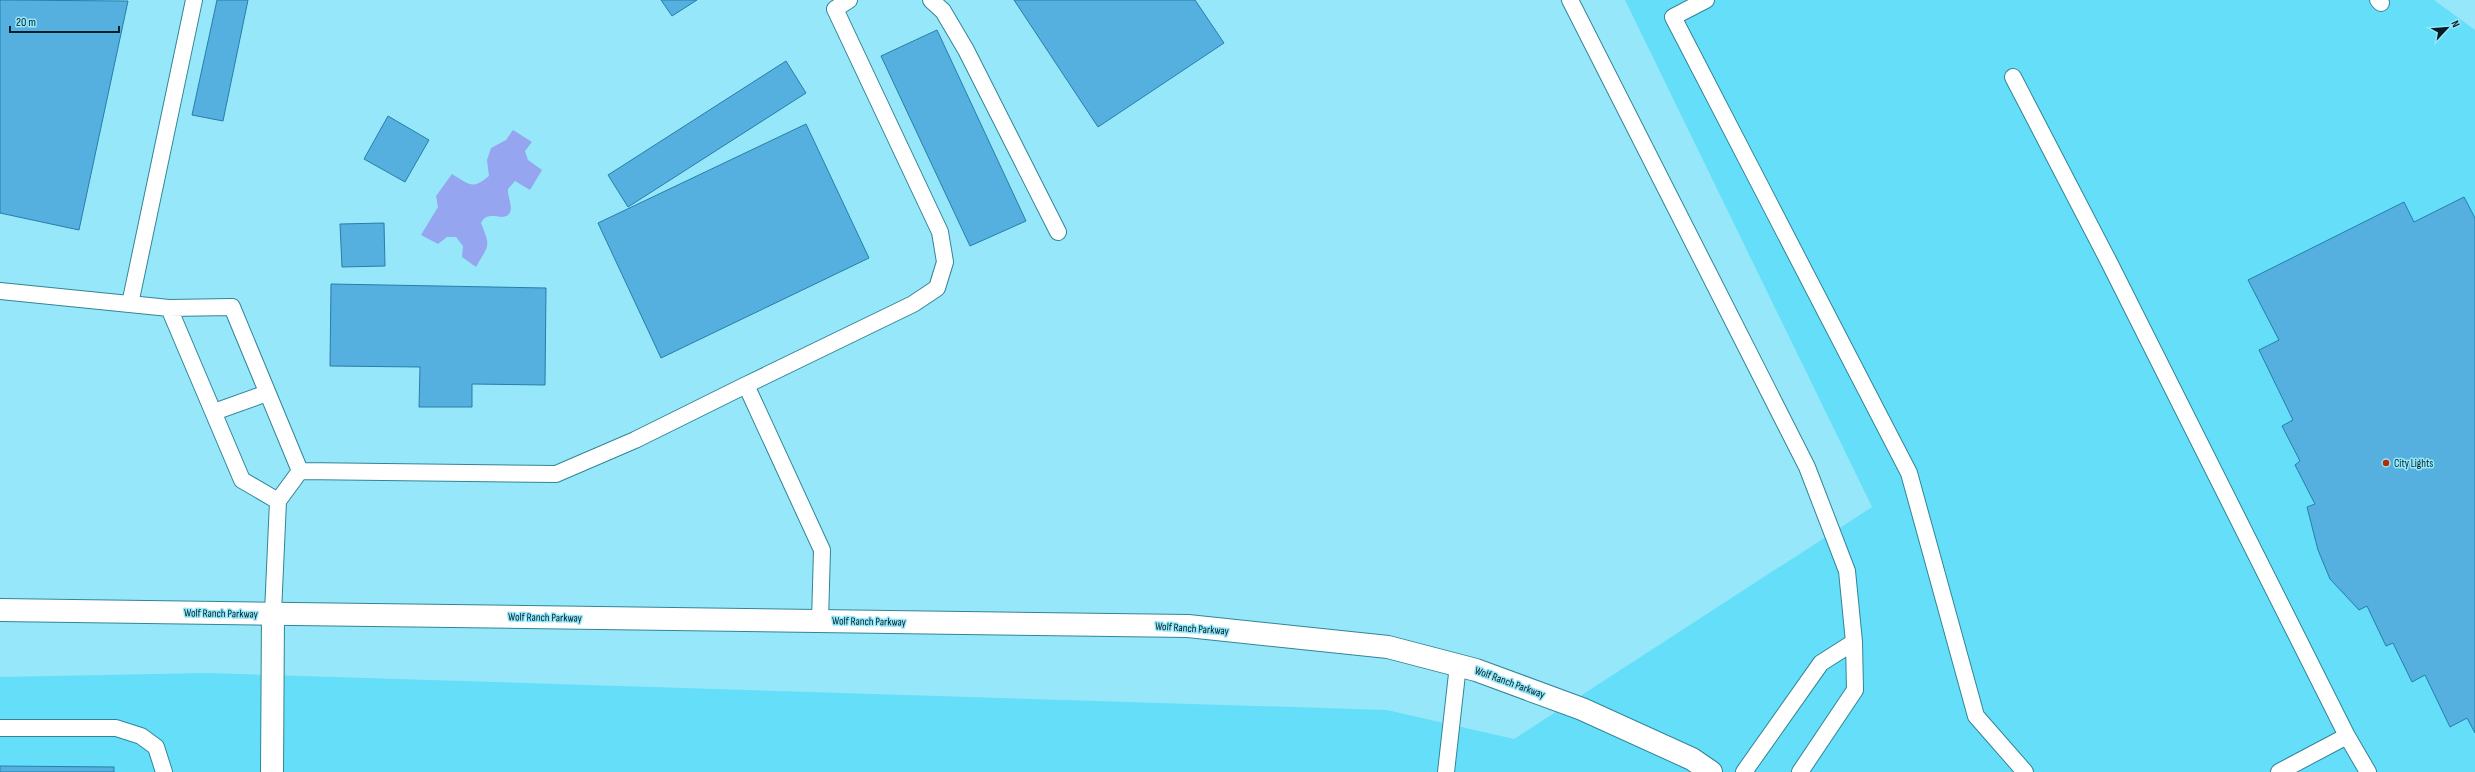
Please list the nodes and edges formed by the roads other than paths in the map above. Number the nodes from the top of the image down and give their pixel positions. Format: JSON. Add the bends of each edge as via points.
{"nodes":[{"id":1,"x":194,"y":0,"type":"edge"},
{"id":2,"x":849,"y":0,"type":"edge"},
{"id":3,"x":931,"y":0,"type":"edge"},
{"id":4,"x":1570,"y":0,"type":"edge"},
{"id":5,"x":1706,"y":0,"type":"edge"},
{"id":6,"x":2012,"y":76,"type":"dead end"},
{"id":7,"x":1058,"y":232,"type":"dead end"},
{"id":8,"x":0,"y":291,"type":"edge"},
{"id":9,"x":130,"y":304,"type":"junction"},
{"id":10,"x":169,"y":308,"type":"junction"},
{"id":11,"x":746,"y":385,"type":"junction"},
{"id":12,"x":268,"y":393,"type":"junction"},
{"id":13,"x":214,"y":412,"type":"junction"},
{"id":14,"x":300,"y":471,"type":"junction"},
{"id":15,"x":278,"y":501,"type":"junction"},
{"id":16,"x":0,"y":610,"type":"edge"},
{"id":17,"x":273,"y":613,"type":"junction"},
{"id":18,"x":820,"y":621,"type":"junction"},
{"id":19,"x":1854,"y":642,"type":"junction"},
{"id":20,"x":1458,"y":665,"type":"junction"},
{"id":21,"x":0,"y":728,"type":"edge"},
{"id":22,"x":2347,"y":736,"type":"junction"},
{"id":23,"x":164,"y":772,"type":"edge"},
{"id":24,"x":272,"y":772,"type":"edge"},
{"id":25,"x":1446,"y":772,"type":"edge"},
{"id":26,"x":1711,"y":772,"type":"edge"},
{"id":27,"x":1744,"y":772,"type":"edge"},
{"id":28,"x":1800,"y":772,"type":"edge"},
{"id":29,"x":2025,"y":772,"type":"edge"},
{"id":30,"x":2279,"y":772,"type":"edge"},
{"id":31,"x":2368,"y":772,"type":"edge"}],
"edges":[{"from":1,"to":9,"type":"lane"},
{"from":2,"to":11,"type":"lane","via":[[835,9],[940,232],[945,262],[937,288],[913,304]]},
{"from":3,"to":7,"type":"lane","via":[[943,11],[966,50]]},
{"from":4,"to":19,"type":"lane","via":[[1806,467],[1847,571]]},
{"from":5,"to":29,"type":"lane","via":[[1673,16],[1909,473],[1976,716]]},
{"from":6,"to":22,"type":"lane","via":[[2109,262]]},
{"from":8,"to":9,"type":"lane"},
{"from":9,"to":10,"type":"lane"},
{"from":10,"to":12,"type":"lane","via":[[232,307]]},
{"from":10,"to":13,"type":"lane"},
{"from":11,"to":14,"type":"lane","via":[[635,440],[556,474]]},
{"from":11,"to":18,"type":"lane","via":[[822,550]]},
{"from":12,"to":13,"type":"lane"},
{"from":12,"to":14,"type":"lane"},
{"from":13,"to":15,"type":"lane","via":[[242,480]]},
{"from":14,"to":15,"type":"lane"},
{"from":15,"to":17,"type":"lane"},
{"from":16,"to":17,"type":"street","name":"Wolf Ranch Parkway"},
{"from":17,"to":18,"type":"street","name":"Wolf Ranch Parkway"},
{"from":17,"to":24,"type":"street"},
{"from":18,"to":20,"type":"street","name":"Wolf Ranch Parkway","via":[[1188,626],[1388,647]]},
{"from":19,"to":27,"type":"lane","via":[[1821,663]]},
{"from":19,"to":28,"type":"lane","via":[[1855,690]]},
{"from":20,"to":25,"type":"lane"},
{"from":20,"to":26,"type":"street","name":"Wolf Ranch Parkway","via":[[1582,709],[1692,759]]},
{"from":21,"to":23,"type":"lane","via":[[116,728],[141,736],[156,747]]},
{"from":22,"to":30,"type":"lane"},
{"from":22,"to":31,"type":"lane"}]}
